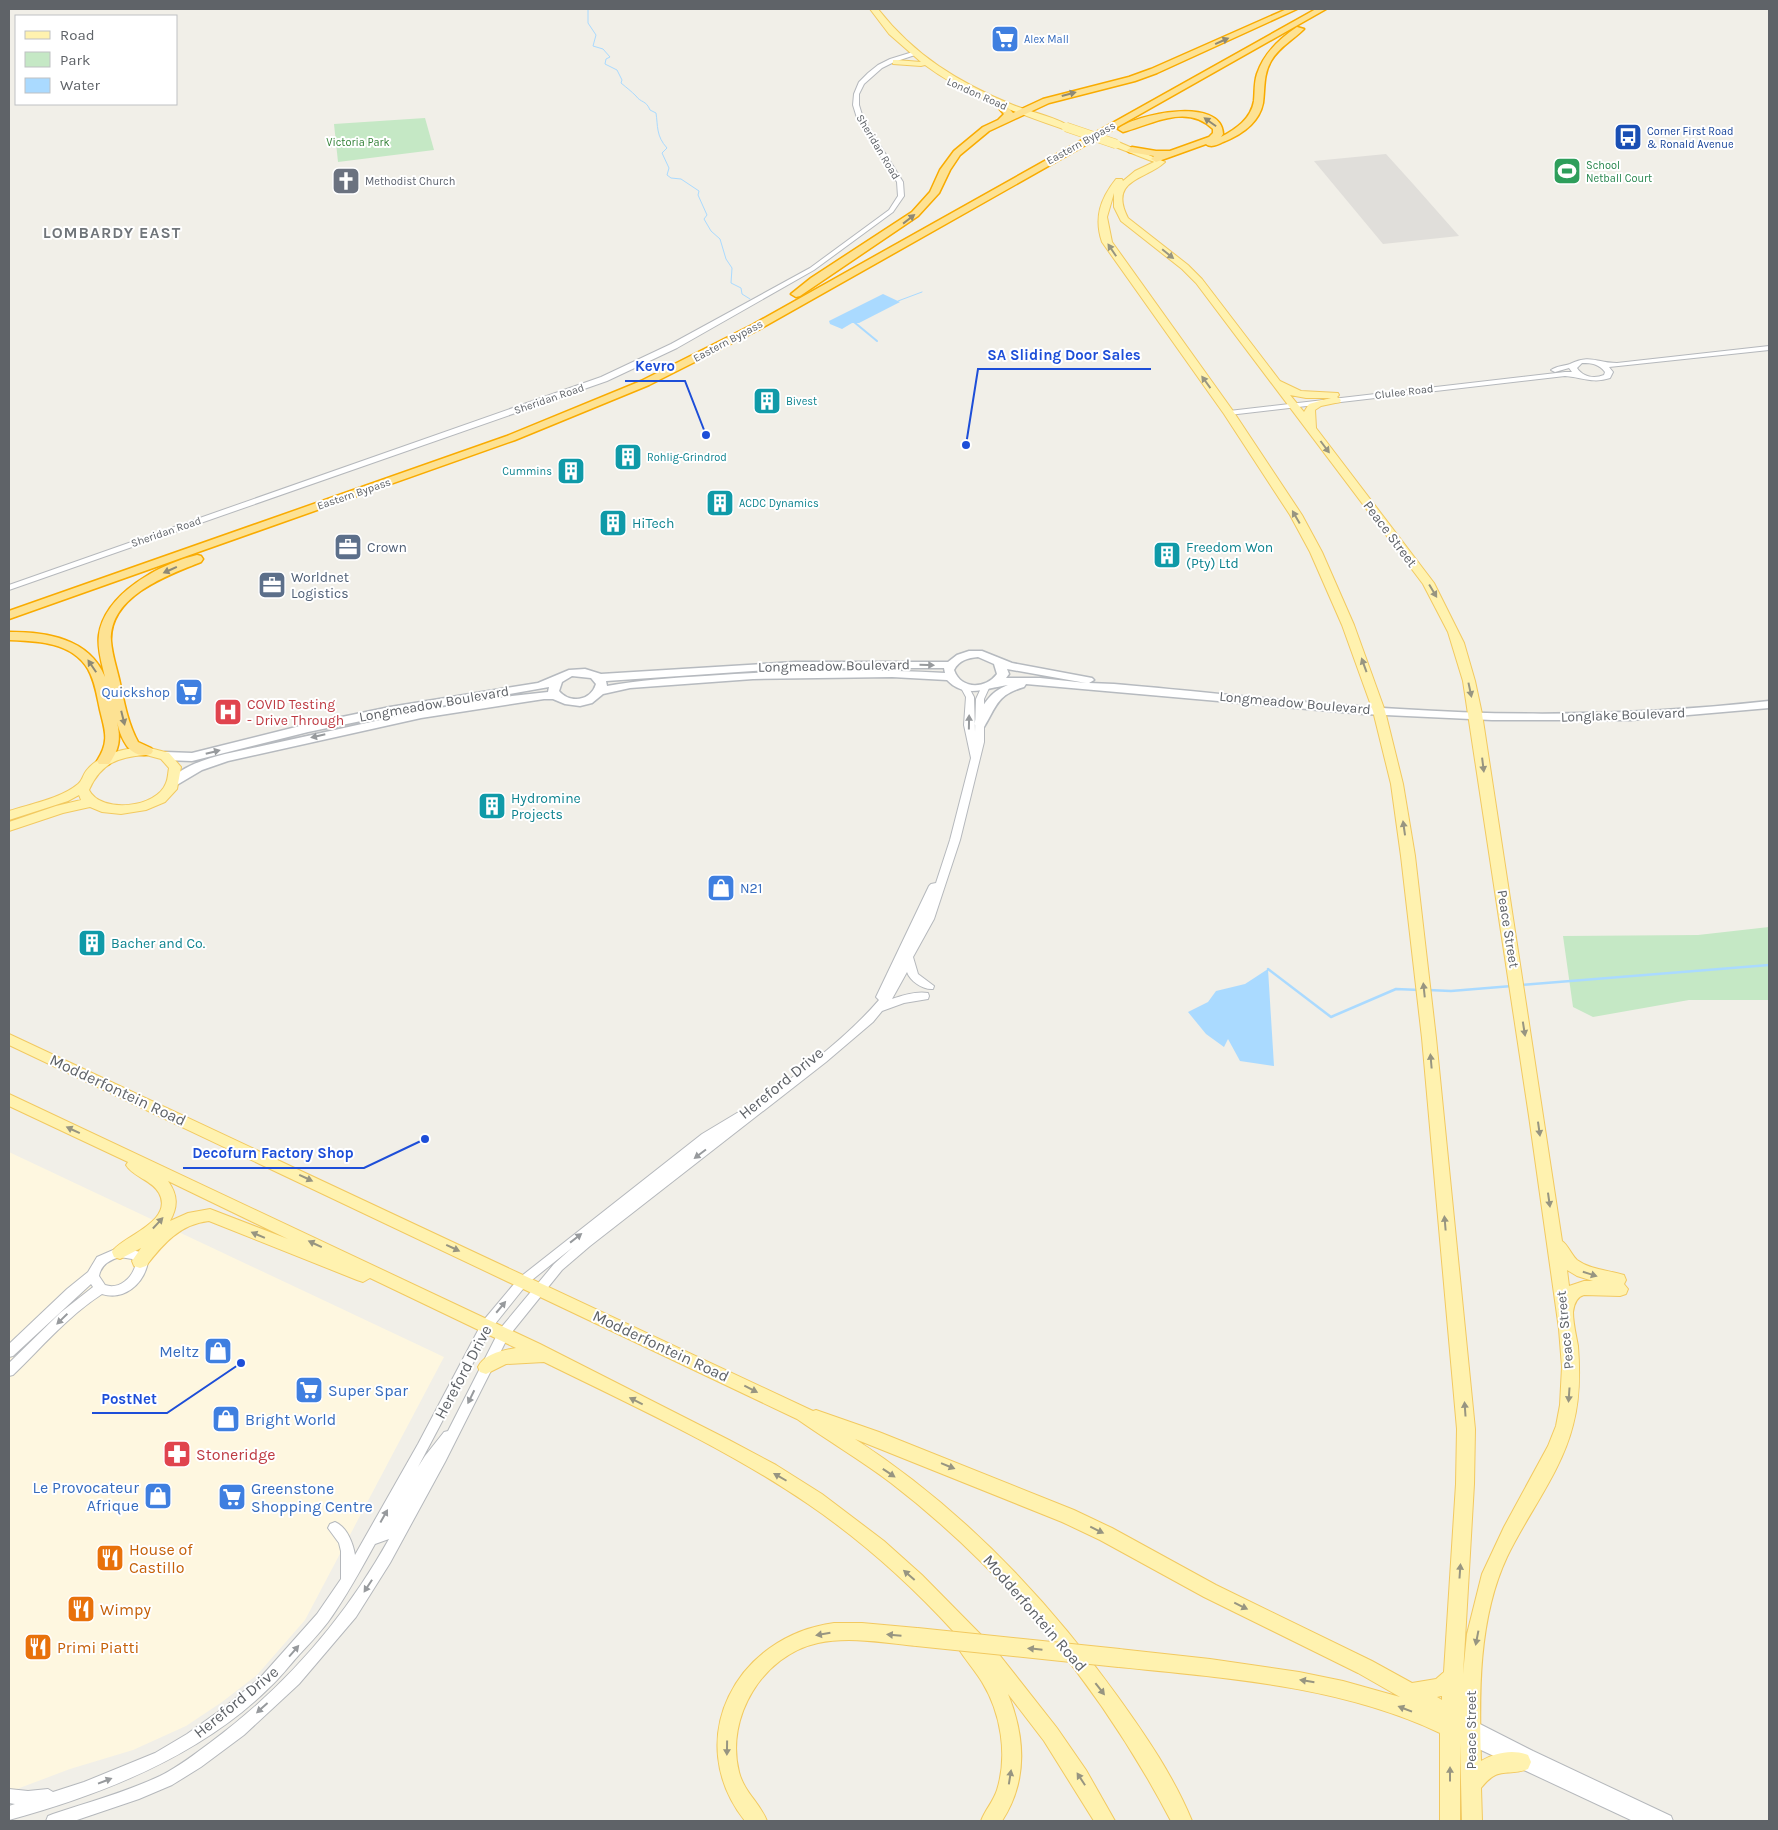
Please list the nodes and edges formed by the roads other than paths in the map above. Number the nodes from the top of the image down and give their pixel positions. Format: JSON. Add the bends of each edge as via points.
{"nodes":[{"id":1,"x":873,"y":9,"type":"edge"},
{"id":2,"x":1293,"y":9,"type":"edge"},
{"id":3,"x":1307,"y":9,"type":"edge"},
{"id":4,"x":1322,"y":9,"type":"edge"},
{"id":5,"x":1330,"y":9,"type":"edge"},
{"id":6,"x":916,"y":54,"type":"junction"},
{"id":7,"x":893,"y":62,"type":"junction"},
{"id":8,"x":1005,"y":105,"type":"junction"},
{"id":9,"x":1027,"y":111,"type":"junction"},
{"id":10,"x":1002,"y":121,"type":"junction"},
{"id":11,"x":1178,"y":151,"type":"junction"},
{"id":12,"x":1135,"y":152,"type":"junction"},
{"id":13,"x":1159,"y":160,"type":"junction"},
{"id":14,"x":1141,"y":167,"type":"junction"},
{"id":15,"x":1022,"y":177,"type":"junction"},
{"id":16,"x":796,"y":294,"type":"junction"},
{"id":17,"x":1769,"y":348,"type":"edge"},
{"id":18,"x":1769,"y":354,"type":"edge"},
{"id":19,"x":1259,"y":359,"type":"junction"},
{"id":20,"x":1573,"y":365,"type":"junction"},
{"id":21,"x":1602,"y":365,"type":"junction"},
{"id":22,"x":1609,"y":372,"type":"junction"},
{"id":23,"x":1579,"y":376,"type":"junction"},
{"id":24,"x":1336,"y":397,"type":"junction"},
{"id":25,"x":1292,"y":403,"type":"junction"},
{"id":26,"x":1226,"y":410,"type":"junction"},
{"id":27,"x":1312,"y":430,"type":"junction"},
{"id":28,"x":377,"y":486,"type":"junction"},
{"id":29,"x":9,"y":588,"type":"edge"},
{"id":30,"x":9,"y":605,"type":"edge"},
{"id":31,"x":9,"y":615,"type":"edge"},
{"id":32,"x":9,"y":636,"type":"edge"},
{"id":33,"x":1000,"y":663,"type":"junction"},
{"id":34,"x":950,"y":671,"type":"junction"},
{"id":35,"x":598,"y":678,"type":"junction"},
{"id":36,"x":557,"y":680,"type":"junction"},
{"id":37,"x":996,"y":683,"type":"junction"},
{"id":38,"x":1065,"y":684,"type":"junction"},
{"id":39,"x":964,"y":686,"type":"junction"},
{"id":40,"x":1114,"y":687,"type":"junction"},
{"id":41,"x":984,"y":688,"type":"junction"},
{"id":42,"x":600,"y":691,"type":"junction"},
{"id":43,"x":555,"y":695,"type":"junction"},
{"id":44,"x":1769,"y":705,"type":"edge"},
{"id":45,"x":1379,"y":711,"type":"junction"},
{"id":46,"x":1476,"y":717,"type":"junction"},
{"id":47,"x":980,"y":724,"type":"junction"},
{"id":48,"x":146,"y":751,"type":"junction"},
{"id":49,"x":165,"y":756,"type":"junction"},
{"id":50,"x":974,"y":760,"type":"junction"},
{"id":51,"x":104,"y":761,"type":"junction"},
{"id":52,"x":175,"y":782,"type":"junction"},
{"id":53,"x":84,"y":787,"type":"junction"},
{"id":54,"x":90,"y":802,"type":"junction"},
{"id":55,"x":9,"y":816,"type":"edge"},
{"id":56,"x":9,"y":827,"type":"edge"},
{"id":57,"x":948,"y":859,"type":"junction"},
{"id":58,"x":908,"y":957,"type":"junction"},
{"id":59,"x":893,"y":983,"type":"junction"},
{"id":60,"x":880,"y":1008,"type":"junction"},
{"id":61,"x":9,"y":1039,"type":"edge"},
{"id":62,"x":9,"y":1100,"type":"edge"},
{"id":63,"x":99,"y":1142,"type":"junction"},
{"id":64,"x":1553,"y":1226,"type":"junction"},
{"id":65,"x":120,"y":1252,"type":"junction"},
{"id":66,"x":140,"y":1261,"type":"junction"},
{"id":67,"x":93,"y":1275,"type":"junction"},
{"id":68,"x":523,"y":1281,"type":"junction"},
{"id":69,"x":403,"y":1285,"type":"junction"},
{"id":70,"x":100,"y":1289,"type":"junction"},
{"id":71,"x":540,"y":1289,"type":"junction"},
{"id":72,"x":1565,"y":1322,"type":"junction"},
{"id":73,"x":487,"y":1325,"type":"junction"},
{"id":74,"x":504,"y":1333,"type":"junction"},
{"id":75,"x":9,"y":1352,"type":"edge"},
{"id":76,"x":547,"y":1355,"type":"junction"},
{"id":77,"x":486,"y":1368,"type":"junction"},
{"id":78,"x":9,"y":1372,"type":"edge"},
{"id":79,"x":803,"y":1414,"type":"junction"},
{"id":80,"x":456,"y":1428,"type":"junction"},
{"id":81,"x":335,"y":1528,"type":"dead end"},
{"id":82,"x":372,"y":1539,"type":"junction"},
{"id":83,"x":345,"y":1585,"type":"junction"},
{"id":84,"x":929,"y":1594,"type":"junction"},
{"id":85,"x":1454,"y":1675,"type":"junction"},
{"id":86,"x":1407,"y":1692,"type":"junction"},
{"id":87,"x":1451,"y":1721,"type":"junction"},
{"id":88,"x":1470,"y":1732,"type":"junction"},
{"id":89,"x":1521,"y":1762,"type":"junction"},
{"id":90,"x":1471,"y":1785,"type":"junction"},
{"id":91,"x":84,"y":1789,"type":"junction"},
{"id":92,"x":9,"y":1796,"type":"edge"},
{"id":93,"x":112,"y":1801,"type":"junction"},
{"id":94,"x":9,"y":1813,"type":"edge"},
{"id":95,"x":750,"y":1814,"type":"edge"},
{"id":96,"x":53,"y":1821,"type":"edge"},
{"id":97,"x":67,"y":1821,"type":"edge"},
{"id":98,"x":991,"y":1821,"type":"edge"},
{"id":99,"x":1105,"y":1821,"type":"edge"},
{"id":100,"x":1182,"y":1821,"type":"edge"},
{"id":101,"x":1450,"y":1821,"type":"edge"},
{"id":102,"x":1472,"y":1821,"type":"edge"},
{"id":103,"x":1648,"y":1821,"type":"edge"},
{"id":104,"x":1666,"y":1821,"type":"edge"}],
"edges":[{"from":1,"to":6,"type":"main road","name":"London Road"},
{"from":9,"to":2,"type":"highway","one_way":true,"via":[[1071,94],[1143,76]]},
{"from":3,"to":16,"type":"highway","name":"Eastern Bypass"},
{"from":4,"to":15,"type":"highway","name":"Eastern Bypass"},
{"from":5,"to":13,"type":"highway","via":[[1294,32],[1271,55],[1260,80],[1256,110],[1245,125],[1226,138]]},
{"from":6,"to":7,"type":"main road"},
{"from":6,"to":7,"type":"main road","via":[[903,53]]},
{"from":6,"to":8,"type":"main road","name":"London Road","via":[[940,77],[966,91]]},
{"from":7,"to":29,"type":"street","name":"Sheridan Road","via":[[861,83],[854,104],[897,176],[901,196],[884,217],[805,273],[674,346],[604,379]]},
{"from":8,"to":9,"type":"highway"},
{"from":8,"to":9,"type":"main road","name":"London Road"},
{"from":8,"to":10,"type":"highway","via":[[1008,117]]},
{"from":9,"to":10,"type":"highway"},
{"from":9,"to":12,"type":"main road","name":"London Road","bridge":true},
{"from":16,"to":10,"type":"highway","one_way":true,"via":[[911,218],[934,193],[957,153]]},
{"from":11,"to":12,"type":"highway"},
{"from":11,"to":13,"type":"highway"},
{"from":11,"to":15,"type":"highway","one_way":true,"via":[[1212,139],[1218,134],[1218,128],[1213,122],[1196,115],[1163,115],[1117,131]]},
{"from":12,"to":13,"type":"main road","name":"London Road"},
{"from":12,"to":14,"type":"main road","via":[[1143,161]]},
{"from":13,"to":14,"type":"main road","name":"Peace Street"},
{"from":13,"to":19,"type":"main road","name":"Peace Street","one_way":true,"via":[[1122,187],[1117,201],[1120,213],[1193,274]]},
{"from":26,"to":14,"type":"main road","name":"Peace Street","one_way":true,"via":[[1114,254],[1102,232],[1101,218],[1108,195],[1120,180]]},
{"from":15,"to":28,"type":"highway","name":"Eastern Bypass","via":[[756,327],[653,379],[520,435]]},
{"from":16,"to":30,"type":"highway","name":"Eastern Bypass","via":[[628,382],[556,412]]},
{"from":17,"to":21,"type":"street","name":"Clulee Road"},
{"from":18,"to":22,"type":"street","name":"Clulee Road"},
{"from":19,"to":24,"type":"main road","via":[[1291,392]]},
{"from":19,"to":25,"type":"main road","name":"Peace Street"},
{"from":20,"to":21,"type":"street","name":"Clulee Road","via":[[1586,361]]},
{"from":20,"to":23,"type":"street"},
{"from":20,"to":24,"type":"street","name":"Clulee Road","via":[[1555,370]]},
{"from":21,"to":22,"type":"street"},
{"from":22,"to":23,"type":"street","name":"Clulee Road","via":[[1599,379]]},
{"from":23,"to":24,"type":"street","name":"Clulee Road","via":[[1565,374]]},
{"from":24,"to":25,"type":"street","name":"Clulee Road"},
{"from":24,"to":27,"type":"main road","via":[[1309,410],[1307,415]]},
{"from":25,"to":26,"type":"street","name":"Clulee Road"},
{"from":25,"to":27,"type":"main road","name":"Peace Street"},
{"from":45,"to":26,"type":"main road","name":"Peace Street","one_way":true,"via":[[1348,625],[1316,552],[1276,482]]},
{"from":27,"to":46,"type":"main road","name":"Peace Street","one_way":true,"via":[[1428,583],[1443,609],[1464,664]]},
{"from":28,"to":31,"type":"highway","name":"Eastern Bypass"},
{"from":28,"to":48,"type":"highway","one_way":true,"via":[[169,571],[145,583],[120,604],[108,623],[106,648],[130,740],[136,748]]},
{"from":51,"to":32,"type":"highway","one_way":true,"via":[[112,749],[113,738],[100,682],[89,661],[73,648],[53,640]]},
{"from":33,"to":34,"type":"main road","via":[[990,657],[972,654],[959,657]]},
{"from":33,"to":37,"type":"main road","via":[[1003,674]]},
{"from":33,"to":40,"type":"main road","name":"Longmeadow Boulevard"},
{"from":35,"to":34,"type":"main road","name":"Longmeadow Boulevard","one_way":true,"via":[[780,665]]},
{"from":34,"to":39,"type":"main road"},
{"from":34,"to":42,"type":"main road","name":"Longmeadow Boulevard","via":[[761,675],[630,685]]},
{"from":35,"to":36,"type":"main road","via":[[591,673],[577,672]]},
{"from":35,"to":42,"type":"main road","via":[[602,684]]},
{"from":36,"to":43,"type":"main road","via":[[553,688]]},
{"from":49,"to":36,"type":"main road","name":"Longmeadow Boulevard","one_way":true,"via":[[198,756],[344,720],[540,686]]},
{"from":37,"to":38,"type":"main road","name":"Longmeadow Boulevard","via":[[1020,680]]},
{"from":37,"to":41,"type":"main road"},
{"from":38,"to":40,"type":"main road","name":"Longmeadow Boulevard"},
{"from":38,"to":47,"type":"main road","via":[[1024,684],[1006,690],[990,700]]},
{"from":39,"to":41,"type":"main road"},
{"from":50,"to":39,"type":"street","name":"Hereford Drive","one_way":true,"via":[[969,725],[970,697]]},
{"from":40,"to":45,"type":"main road","name":"Longmeadow Boulevard"},
{"from":41,"to":47,"type":"street","name":"Hereford Drive","via":[[980,699]]},
{"from":42,"to":43,"type":"main road","via":[[591,699],[579,702],[563,700]]},
{"from":43,"to":52,"type":"main road","name":"Longmeadow Boulevard","one_way":true,"via":[[436,712],[316,736],[205,764],[188,771]]},
{"from":44,"to":46,"type":"main road","name":"Longlake Boulevard","via":[[1616,717]]},
{"from":45,"to":46,"type":"main road","name":"Longmeadow Boulevard"},
{"from":85,"to":45,"type":"main road","name":"Peace Street","one_way":true,"via":[[1466,1484],[1462,1375],[1408,856],[1397,784]]},
{"from":46,"to":64,"type":"main road","name":"Peace Street","one_way":true},
{"from":47,"to":50,"type":"street","name":"Hereford Drive"},
{"from":48,"to":49,"type":"main road"},
{"from":48,"to":51,"type":"main road"},
{"from":49,"to":52,"type":"main road","via":[[175,768]]},
{"from":50,"to":57,"type":"street","name":"Hereford Drive","via":[[964,808]]},
{"from":51,"to":53,"type":"main road","via":[[91,773]]},
{"from":52,"to":54,"type":"main road","via":[[153,803],[134,809],[107,810]]},
{"from":53,"to":54,"type":"main road"},
{"from":53,"to":55,"type":"main road","via":[[63,798]]},
{"from":54,"to":56,"type":"main road"},
{"from":57,"to":58,"type":"street","name":"Hereford Drive","via":[[929,919]]},
{"from":57,"to":59,"type":"street","name":"Hereford Drive"},
{"from":58,"to":59,"type":"street","name":"Hereford Drive"},
{"from":58,"to":60,"type":"street","via":[[914,976],[927,991]]},
{"from":59,"to":60,"type":"street","name":"Hereford Drive"},
{"from":68,"to":59,"type":"street","name":"Hereford Drive","one_way":true,"via":[[706,1137],[750,1111],[861,1018]]},
{"from":60,"to":71,"type":"street","name":"Hereford Drive","one_way":true,"via":[[788,1087],[586,1243]]},
{"from":61,"to":68,"type":"main road","name":"Modderfontein Road","one_way":true},
{"from":63,"to":62,"type":"main road","one_way":true},
{"from":65,"to":63,"type":"main road","one_way":true,"via":[[142,1240],[163,1219],[169,1203],[168,1193],[151,1177]]},
{"from":69,"to":63,"type":"main road","one_way":true},
{"from":64,"to":72,"type":"main road","name":"Peace Street"},
{"from":64,"to":72,"type":"main road","one_way":true,"via":[[1562,1255],[1569,1263],[1619,1285],[1574,1291],[1567,1300]]},
{"from":65,"to":66,"type":"street","via":[[134,1254]]},
{"from":65,"to":67,"type":"street","via":[[104,1258],[97,1264]]},
{"from":69,"to":66,"type":"main road","one_way":true,"via":[[366,1277],[210,1215],[192,1217],[176,1224]]},
{"from":66,"to":70,"type":"street","via":[[138,1277],[127,1287],[112,1291]]},
{"from":67,"to":70,"type":"street","via":[[94,1284]]},
{"from":67,"to":75,"type":"street"},
{"from":68,"to":71,"type":"main road","name":"Modderfontein Road"},
{"from":73,"to":68,"type":"street","name":"Hereford Drive","one_way":true},
{"from":69,"to":73,"type":"main road"},
{"from":70,"to":78,"type":"street","one_way":true,"via":[[64,1316]]},
{"from":71,"to":74,"type":"street","name":"Hereford Drive"},
{"from":71,"to":79,"type":"main road","name":"Modderfontein Road","one_way":true},
{"from":72,"to":88,"type":"main road","name":"Peace Street","one_way":true,"via":[[1570,1382],[1568,1409],[1559,1440],[1491,1574],[1476,1643]]},
{"from":73,"to":74,"type":"main road"},
{"from":82,"to":73,"type":"street","name":"Hereford Drive","one_way":true},
{"from":74,"to":76,"type":"main road"},
{"from":74,"to":77,"type":"street","name":"Hereford Drive"},
{"from":76,"to":77,"type":"main road","via":[[511,1356]]},
{"from":84,"to":76,"type":"main road","one_way":true,"via":[[837,1515],[789,1482],[738,1452]]},
{"from":77,"to":80,"type":"street","name":"Hereford Drive","one_way":true},
{"from":79,"to":86,"type":"main road","one_way":true,"via":[[873,1437],[1068,1516],[1210,1591],[1365,1667]]},
{"from":79,"to":100,"type":"main road","name":"Modderfontein Road","one_way":true,"via":[[908,1486],[993,1561],[1044,1618],[1106,1696],[1146,1755]]},
{"from":80,"to":82,"type":"street","via":[[429,1460],[386,1534]]},
{"from":80,"to":93,"type":"street","name":"Hereford Drive","one_way":true,"via":[[421,1495],[351,1612],[294,1679],[239,1730],[196,1762],[166,1780]]},
{"from":81,"to":83,"type":"street","via":[[349,1551]]},
{"from":82,"to":83,"type":"street","name":"Hereford Drive"},
{"from":91,"to":83,"type":"street","name":"Hereford Drive","one_way":true,"via":[[160,1758],[230,1712],[290,1657]]},
{"from":98,"to":84,"type":"main road","one_way":true,"via":[[1005,1798],[1011,1779],[1012,1751],[1007,1721],[989,1676]]},
{"from":99,"to":84,"type":"main road","one_way":true,"via":[[1082,1781],[1032,1709],[996,1663]]},
{"from":85,"to":86,"type":"main road","via":[[1441,1687]]},
{"from":85,"to":87,"type":"main road","name":"Peace Street"},
{"from":86,"to":87,"type":"main road"},
{"from":87,"to":88,"type":"main road"},
{"from":87,"to":95,"type":"main road","one_way":true,"bridge":true,"via":[[1323,1684],[1222,1669],[918,1637],[846,1632],[808,1637],[790,1644],[760,1666],[735,1704],[726,1752],[736,1794]]},
{"from":101,"to":87,"type":"main road","name":"Peace Street","one_way":true},
{"from":88,"to":89,"type":"street"},
{"from":88,"to":90,"type":"main road","name":"Peace Street"},
{"from":88,"to":104,"type":"street"},
{"from":89,"to":90,"type":"main road","via":[[1488,1767]]},
{"from":89,"to":103,"type":"street"},
{"from":90,"to":102,"type":"main road","name":"Peace Street"},
{"from":91,"to":92,"type":"street","via":[[40,1797]]},
{"from":91,"to":94,"type":"street","name":"Hereford Drive"},
{"from":93,"to":96,"type":"street","name":"Hereford Drive"},
{"from":93,"to":97,"type":"street"}]}
